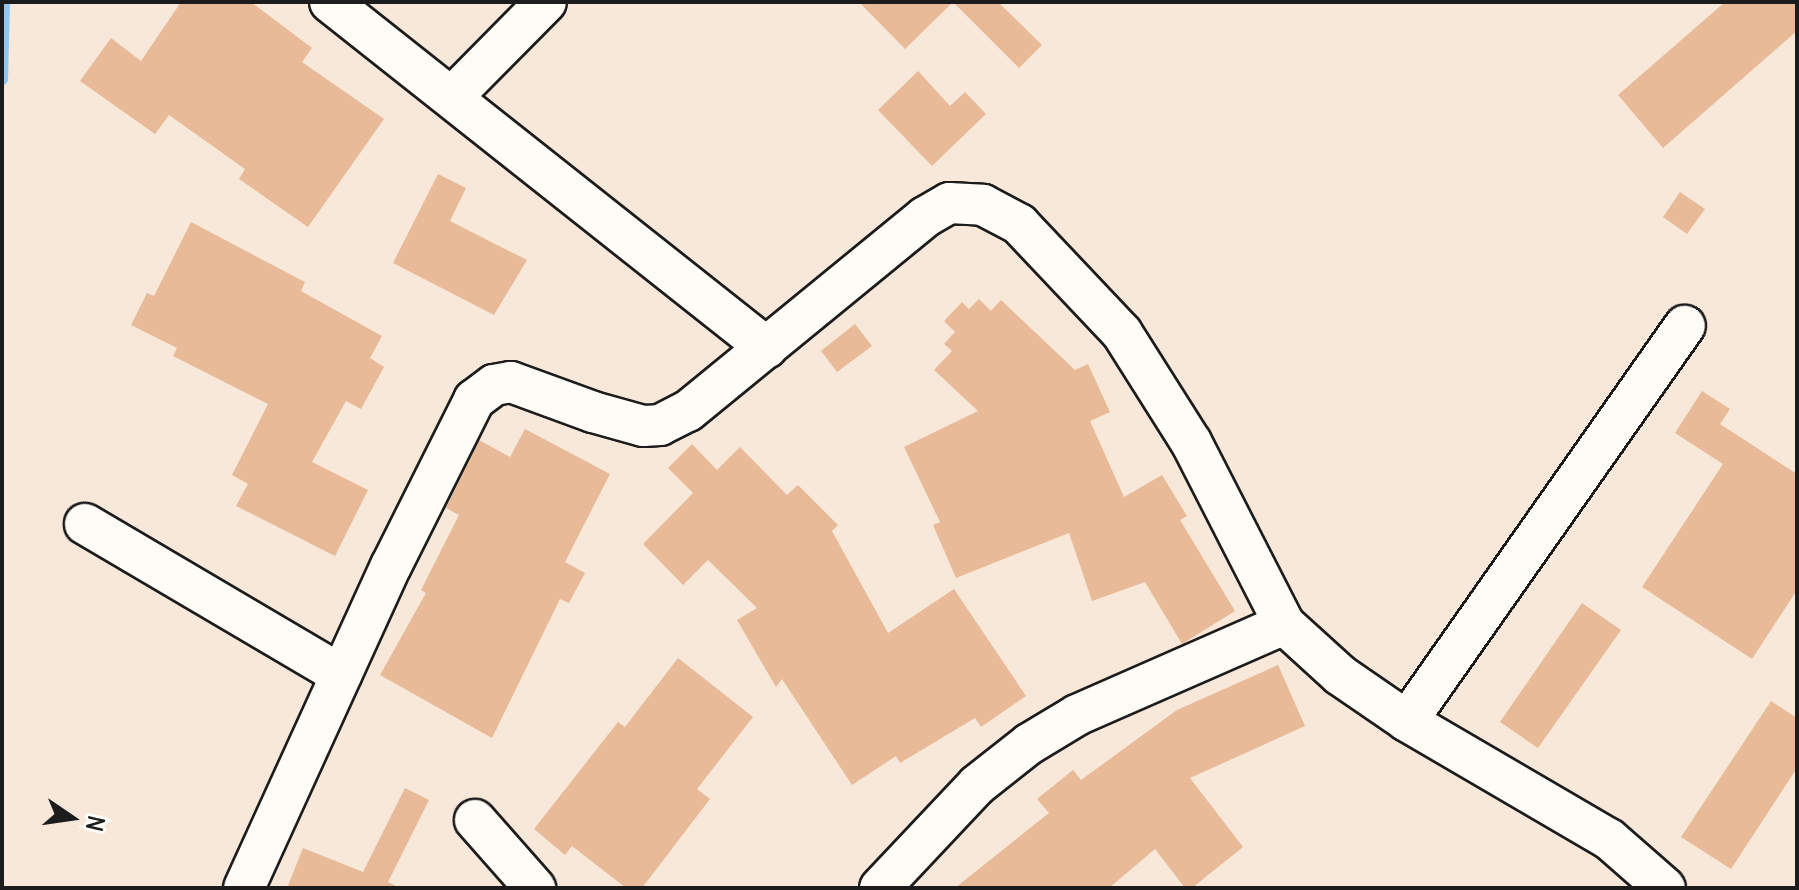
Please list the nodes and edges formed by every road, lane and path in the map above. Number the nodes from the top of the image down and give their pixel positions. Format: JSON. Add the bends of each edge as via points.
{"nodes":[{"id":1,"x":330,"y":2,"type":"edge"},
{"id":2,"x":546,"y":2,"type":"edge"},
{"id":3,"x":453,"y":96,"type":"junction"},
{"id":4,"x":1685,"y":326,"type":"dead end"},
{"id":5,"x":767,"y":348,"type":"junction"},
{"id":6,"x":85,"y":524,"type":"dead end"},
{"id":7,"x":1284,"y":624,"type":"junction"},
{"id":8,"x":341,"y":675,"type":"junction"},
{"id":9,"x":1407,"y":721,"type":"junction"},
{"id":10,"x":475,"y":820,"type":"dead end"},
{"id":11,"x":244,"y":888,"type":"edge"},
{"id":12,"x":535,"y":888,"type":"edge"},
{"id":13,"x":880,"y":888,"type":"edge"},
{"id":14,"x":1665,"y":888,"type":"edge"}],
"edges":[{"from":1,"to":3,"type":"street"},
{"from":2,"to":3,"type":"street"},
{"from":3,"to":5,"type":"street"},
{"from":4,"to":9,"type":"street"},
{"from":5,"to":7,"type":"street","via":[[925,217],[949,203],[983,205],[1019,224],[1122,333],[1191,442]]},
{"from":5,"to":8,"type":"street","via":[[688,411],[660,425],[643,426],[593,412],[511,382],[494,385],[474,400]]},
{"from":6,"to":8,"type":"street"},
{"from":7,"to":9,"type":"street","via":[[1340,675]]},
{"from":7,"to":13,"type":"street","via":[[1077,715],[1029,744],[977,785]]},
{"from":8,"to":11,"type":"street"},
{"from":9,"to":14,"type":"street","via":[[1609,839]]},
{"from":10,"to":12,"type":"street"}]}
